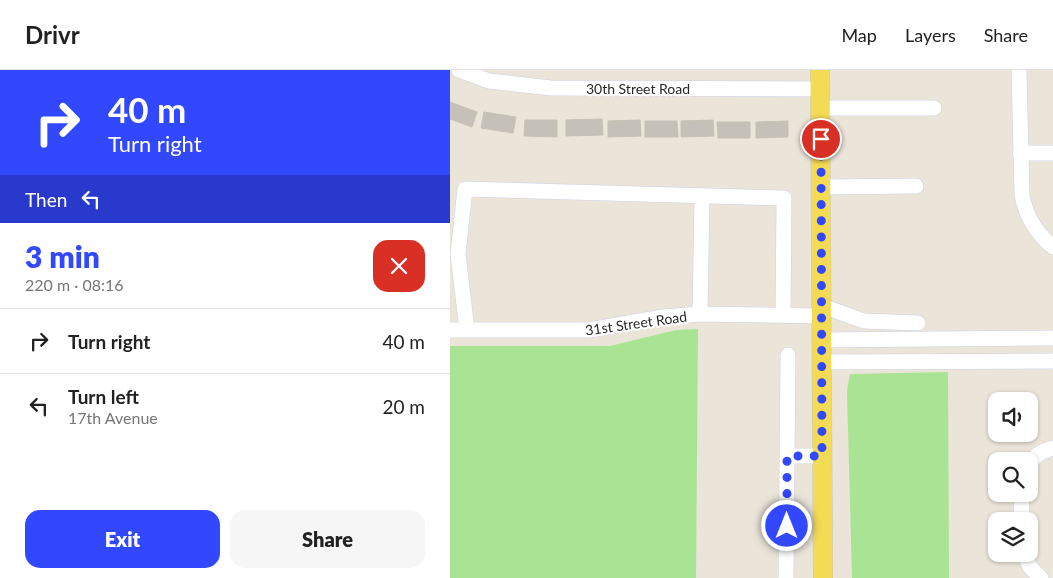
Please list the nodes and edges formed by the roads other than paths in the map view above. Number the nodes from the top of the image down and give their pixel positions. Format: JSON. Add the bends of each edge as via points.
{"nodes":[{"id":1,"x":459,"y":70,"type":"edge"},
{"id":2,"x":820,"y":70,"type":"edge"},
{"id":3,"x":1018,"y":70,"type":"edge"},
{"id":4,"x":820,"y":89,"type":"junction"},
{"id":5,"x":820,"y":108,"type":"junction"},
{"id":6,"x":934,"y":108,"type":"dead end"},
{"id":7,"x":1020,"y":153,"type":"junction"},
{"id":8,"x":1053,"y":153,"type":"edge"},
{"id":9,"x":916,"y":186,"type":"dead end"},
{"id":10,"x":821,"y":187,"type":"junction"},
{"id":11,"x":702,"y":196,"type":"junction"},
{"id":12,"x":1053,"y":247,"type":"edge"},
{"id":13,"x":822,"y":311,"type":"junction"},
{"id":14,"x":700,"y":314,"type":"junction"},
{"id":15,"x":783,"y":315,"type":"junction"},
{"id":16,"x":918,"y":322,"type":"dead end"},
{"id":17,"x":450,"y":330,"type":"edge"},
{"id":18,"x":467,"y":330,"type":"junction"},
{"id":19,"x":1053,"y":338,"type":"edge"},
{"id":20,"x":822,"y":340,"type":"junction"},
{"id":21,"x":788,"y":355,"type":"dead end"},
{"id":22,"x":1053,"y":361,"type":"edge"},
{"id":23,"x":822,"y":362,"type":"junction"},
{"id":24,"x":1053,"y":448,"type":"edge"},
{"id":25,"x":1038,"y":455,"type":"edge"},
{"id":26,"x":787,"y":456,"type":"junction"},
{"id":27,"x":822,"y":456,"type":"junction"},
{"id":28,"x":1028,"y":562,"type":"edge"},
{"id":29,"x":786,"y":578,"type":"edge"},
{"id":30,"x":823,"y":578,"type":"edge"},
{"id":31,"x":1040,"y":578,"type":"edge"}],
"edges":[{"from":1,"to":4,"type":"street","name":"30th Street Road","via":[[489,81],[551,88]]},
{"from":2,"to":4,"type":"main road"},
{"from":3,"to":7,"type":"street"},
{"from":4,"to":5,"type":"main road"},
{"from":5,"to":6,"type":"street"},
{"from":5,"to":10,"type":"main road"},
{"from":7,"to":8,"type":"street"},
{"from":7,"to":12,"type":"street","via":[[1025,211],[1036,230]]},
{"from":9,"to":10,"type":"street"},
{"from":10,"to":13,"type":"main road"},
{"from":11,"to":14,"type":"street"},
{"from":11,"to":15,"type":"street","via":[[784,198]]},
{"from":11,"to":18,"type":"street","via":[[465,189],[458,254]]},
{"from":13,"to":15,"type":"street","name":"31st Street Road"},
{"from":13,"to":16,"type":"street","name":"31st Street Road","via":[[864,322]]},
{"from":13,"to":20,"type":"main road"},
{"from":14,"to":15,"type":"street","name":"31st Street Road"},
{"from":14,"to":18,"type":"street","name":"31st Street Road","via":[[590,330]]},
{"from":17,"to":18,"type":"street","name":"31st Street Road"},
{"from":19,"to":20,"type":"street"},
{"from":20,"to":23,"type":"main road"},
{"from":21,"to":26,"type":"street"},
{"from":22,"to":23,"type":"street"},
{"from":23,"to":27,"type":"main road"},
{"from":24,"to":25,"type":"street"},
{"from":26,"to":27,"type":"street"},
{"from":26,"to":29,"type":"street"},
{"from":27,"to":30,"type":"main road"},
{"from":28,"to":31,"type":"street"}]}
